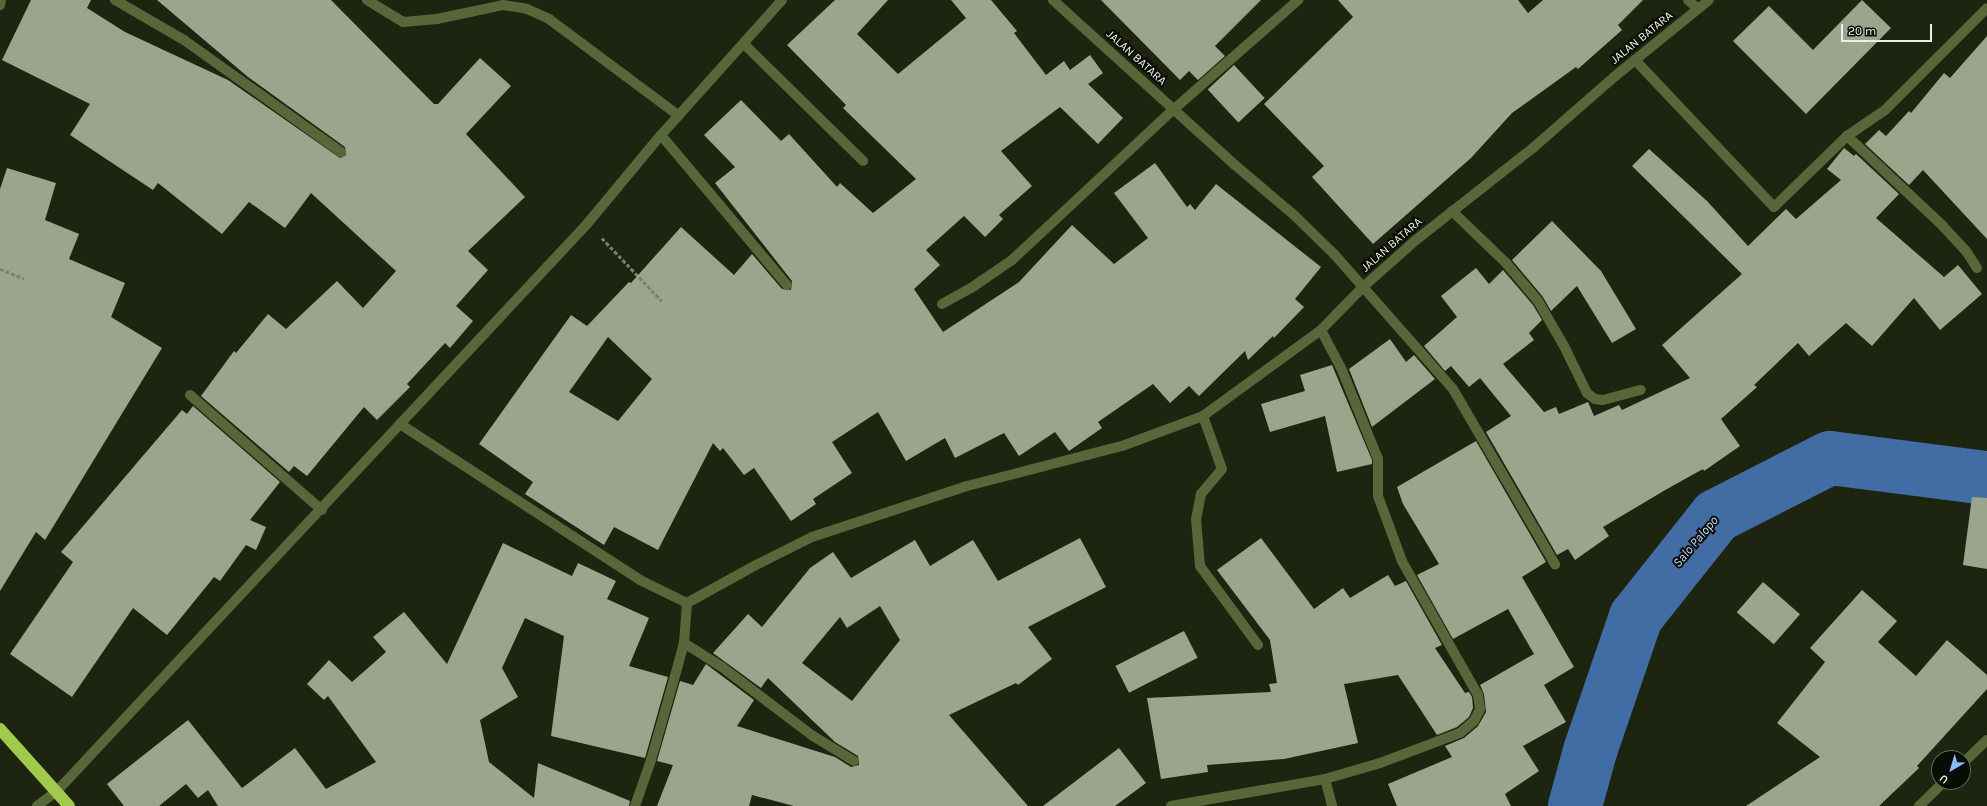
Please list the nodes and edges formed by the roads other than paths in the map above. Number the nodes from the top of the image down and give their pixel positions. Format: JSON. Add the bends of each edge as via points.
{"nodes":[{"id":1,"x":1,"y":0,"type":"edge"},
{"id":2,"x":115,"y":0,"type":"edge"},
{"id":3,"x":367,"y":0,"type":"edge"},
{"id":4,"x":782,"y":0,"type":"edge"},
{"id":5,"x":1053,"y":0,"type":"edge"},
{"id":6,"x":1298,"y":0,"type":"edge"},
{"id":7,"x":1688,"y":0,"type":"edge"},
{"id":8,"x":1709,"y":0,"type":"edge"},
{"id":9,"x":0,"y":5,"type":"edge"},
{"id":10,"x":1987,"y":8,"type":"edge"},
{"id":11,"x":1698,"y":10,"type":"junction"},
{"id":12,"x":744,"y":44,"type":"junction"},
{"id":13,"x":1635,"y":60,"type":"junction"},
{"id":14,"x":1173,"y":110,"type":"junction"},
{"id":15,"x":679,"y":116,"type":"junction"},
{"id":16,"x":661,"y":135,"type":"junction"},
{"id":17,"x":1847,"y":136,"type":"junction"},
{"id":18,"x":341,"y":152,"type":"dead end"},
{"id":19,"x":863,"y":160,"type":"dead end"},
{"id":20,"x":1452,"y":211,"type":"junction"},
{"id":21,"x":1977,"y":268,"type":"dead end"},
{"id":22,"x":787,"y":285,"type":"dead end"},
{"id":23,"x":1363,"y":287,"type":"junction"},
{"id":24,"x":942,"y":304,"type":"dead end"},
{"id":25,"x":1322,"y":330,"type":"junction"},
{"id":26,"x":1640,"y":390,"type":"dead end"},
{"id":27,"x":190,"y":395,"type":"dead end"},
{"id":28,"x":1203,"y":416,"type":"junction"},
{"id":29,"x":400,"y":424,"type":"junction"},
{"id":30,"x":322,"y":510,"type":"junction"},
{"id":31,"x":1555,"y":564,"type":"dead end"},
{"id":32,"x":687,"y":603,"type":"junction"},
{"id":33,"x":684,"y":643,"type":"junction"},
{"id":34,"x":1258,"y":645,"type":"dead end"},
{"id":35,"x":0,"y":730,"type":"edge"},
{"id":36,"x":4,"y":737,"type":"edge"},
{"id":37,"x":1987,"y":740,"type":"edge"},
{"id":38,"x":1971,"y":755,"type":"edge"},
{"id":39,"x":854,"y":762,"type":"dead end"},
{"id":40,"x":1324,"y":779,"type":"junction"},
{"id":41,"x":1936,"y":790,"type":"edge"},
{"id":42,"x":57,"y":791,"type":"junction"},
{"id":43,"x":37,"y":806,"type":"edge"},
{"id":44,"x":69,"y":806,"type":"edge"},
{"id":45,"x":635,"y":806,"type":"edge"},
{"id":46,"x":1171,"y":806,"type":"edge"},
{"id":47,"x":1332,"y":806,"type":"edge"},
{"id":48,"x":1919,"y":806,"type":"edge"}],
"edges":[{"from":1,"to":9,"type":"street"},
{"from":2,"to":18,"type":"street","via":[[184,40]]},
{"from":3,"to":15,"type":"street","via":[[403,22],[437,20],[503,5],[528,8],[550,19]]},
{"from":4,"to":12,"type":"street"},
{"from":5,"to":14,"type":"street","name":"JALAN BATARA"},
{"from":6,"to":14,"type":"street"},
{"from":7,"to":11,"type":"street"},
{"from":8,"to":11,"type":"street","name":"JALAN BATARA"},
{"from":10,"to":17,"type":"street","via":[[1884,110]]},
{"from":11,"to":13,"type":"street","name":"JALAN BATARA"},
{"from":12,"to":15,"type":"street"},
{"from":12,"to":19,"type":"street"},
{"from":13,"to":17,"type":"street","via":[[1774,206]]},
{"from":13,"to":20,"type":"street","name":"JALAN BATARA","via":[[1534,147]]},
{"from":14,"to":23,"type":"street","name":"JALAN BATARA","via":[[1294,215]]},
{"from":14,"to":24,"type":"street","via":[[1012,260]]},
{"from":15,"to":16,"type":"street"},
{"from":16,"to":22,"type":"street"},
{"from":16,"to":29,"type":"street","via":[[587,224]]},
{"from":17,"to":21,"type":"street","via":[[1943,226],[1966,251]]},
{"from":20,"to":23,"type":"street","name":"JALAN BATARA"},
{"from":20,"to":26,"type":"street","via":[[1506,263],[1538,301],[1587,393],[1595,399],[1603,400]]},
{"from":23,"to":25,"type":"street"},
{"from":23,"to":31,"type":"street","via":[[1453,389]]},
{"from":25,"to":28,"type":"street"},
{"from":25,"to":40,"type":"street","via":[[1344,375],[1378,459],[1378,496],[1402,561],[1478,695],[1480,709],[1474,721],[1460,733],[1380,763]]},
{"from":27,"to":30,"type":"street"},
{"from":28,"to":32,"type":"street","via":[[1122,446],[968,486],[812,538]]},
{"from":28,"to":34,"type":"street","via":[[1222,469],[1200,494],[1196,519],[1200,566]]},
{"from":29,"to":30,"type":"street"},
{"from":29,"to":32,"type":"street","via":[[640,580]]},
{"from":30,"to":42,"type":"street"},
{"from":32,"to":33,"type":"street"},
{"from":33,"to":39,"type":"street","via":[[722,667],[813,736]]},
{"from":33,"to":45,"type":"street","via":[[658,739]]},
{"from":35,"to":36,"type":"highway"},
{"from":36,"to":42,"type":"highway"},
{"from":37,"to":38,"type":"street"},
{"from":40,"to":46,"type":"street"},
{"from":40,"to":47,"type":"street"},
{"from":41,"to":48,"type":"street"},
{"from":42,"to":43,"type":"street"},
{"from":42,"to":44,"type":"highway"}]}
